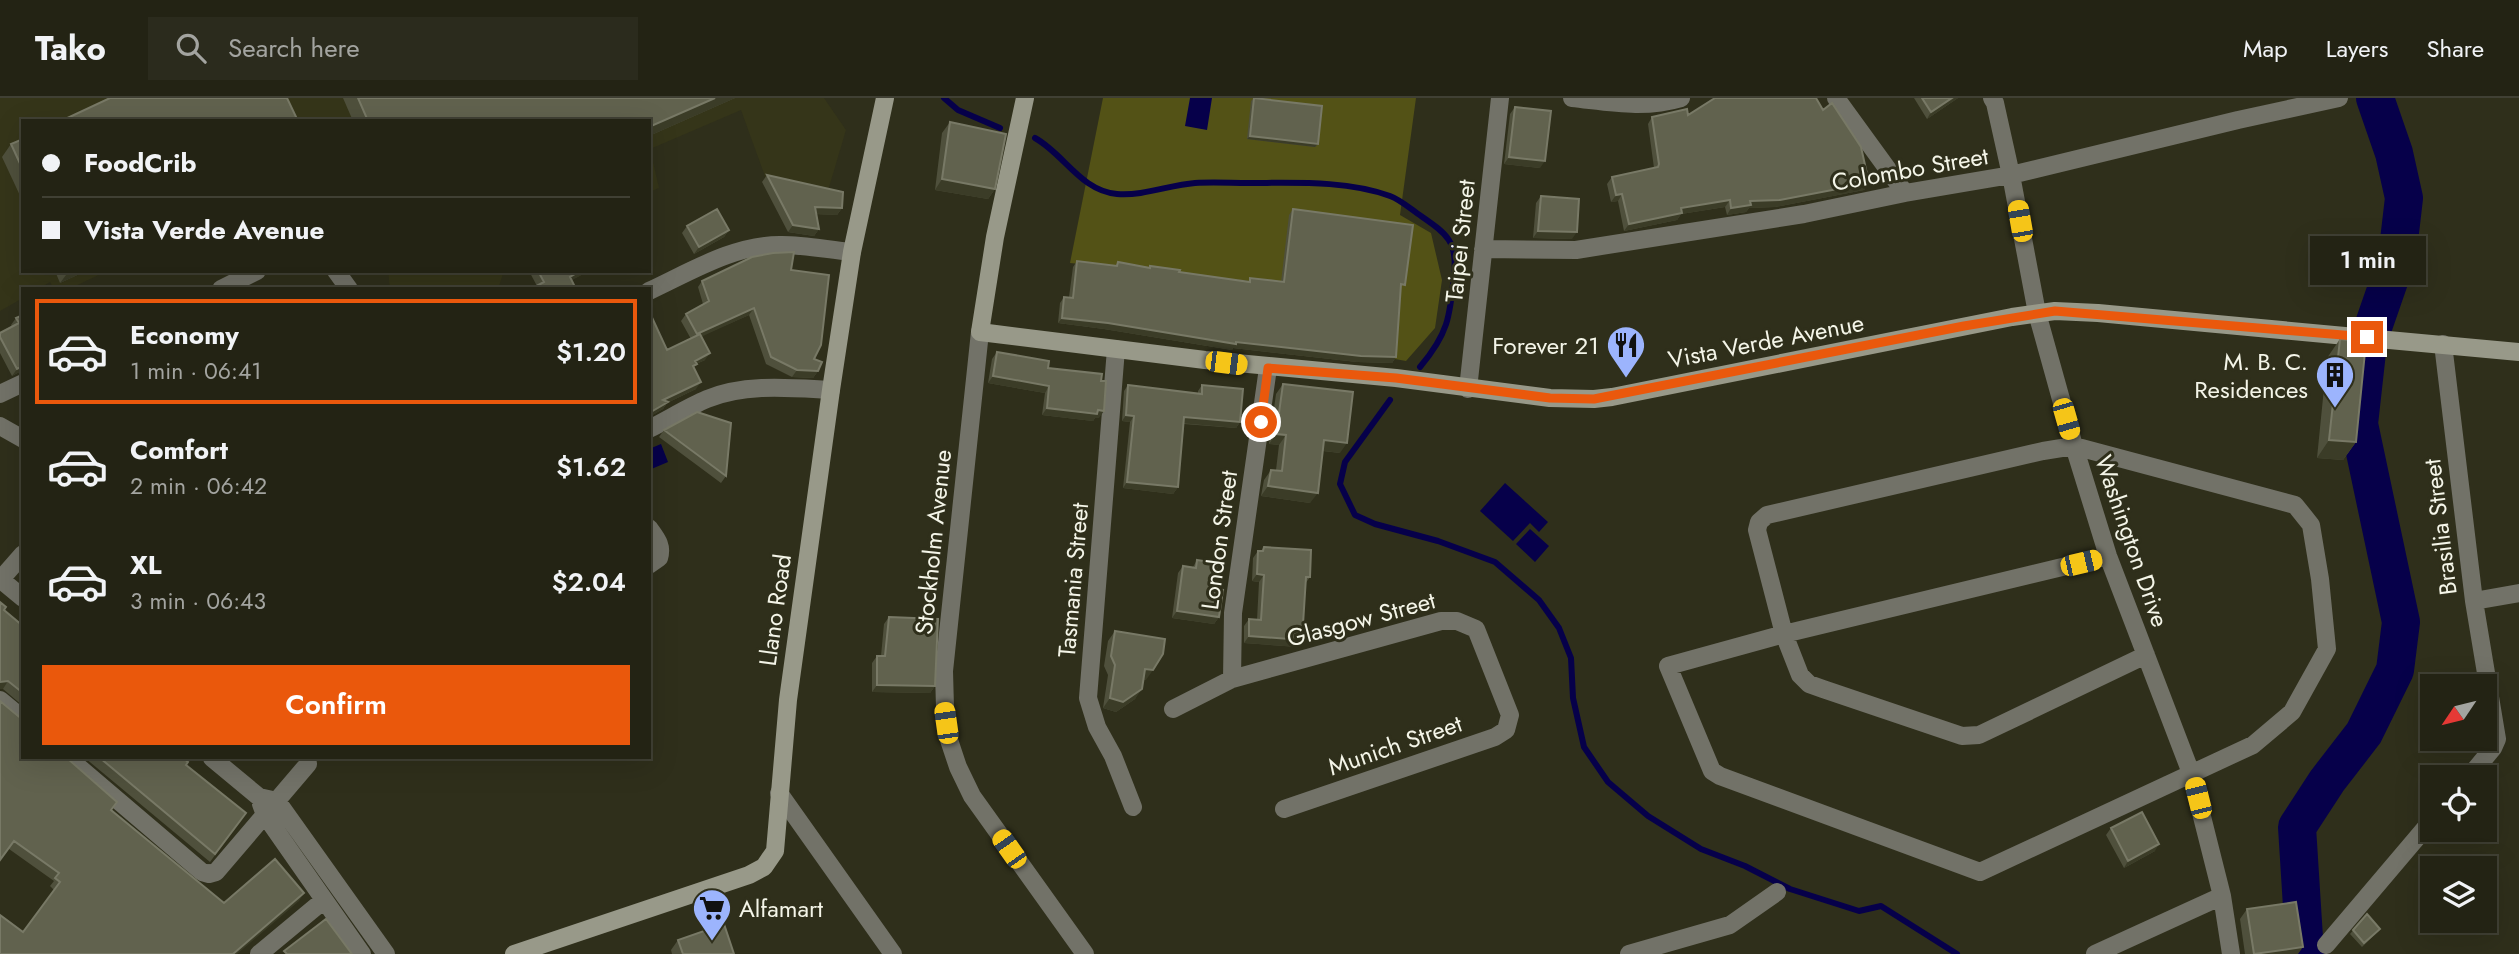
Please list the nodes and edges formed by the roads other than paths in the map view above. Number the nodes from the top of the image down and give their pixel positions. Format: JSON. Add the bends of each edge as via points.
{"nodes":[{"id":1,"x":885,"y":98,"type":"edge"},
{"id":2,"x":1025,"y":98,"type":"edge"},
{"id":3,"x":1500,"y":98,"type":"edge"},
{"id":4,"x":1572,"y":98,"type":"edge"},
{"id":5,"x":1681,"y":98,"type":"edge"},
{"id":6,"x":1836,"y":98,"type":"edge"},
{"id":7,"x":1992,"y":98,"type":"edge"},
{"id":8,"x":2339,"y":98,"type":"edge"},
{"id":9,"x":2011,"y":175,"type":"junction"},
{"id":10,"x":1905,"y":192,"type":"junction"},
{"id":11,"x":1483,"y":249,"type":"junction"},
{"id":12,"x":852,"y":252,"type":"junction"},
{"id":13,"x":253,"y":273,"type":"edge"},
{"id":14,"x":225,"y":287,"type":"edge"},
{"id":15,"x":651,"y":289,"type":"edge"},
{"id":16,"x":2036,"y":313,"type":"junction"},
{"id":17,"x":980,"y":332,"type":"junction"},
{"id":18,"x":2443,"y":344,"type":"junction"},
{"id":19,"x":1116,"y":349,"type":"junction"},
{"id":20,"x":2519,"y":352,"type":"edge"},
{"id":21,"x":1268,"y":368,"type":"junction"},
{"id":22,"x":21,"y":384,"type":"edge"},
{"id":23,"x":1468,"y":389,"type":"junction"},
{"id":24,"x":831,"y":390,"type":"junction"},
{"id":25,"x":0,"y":394,"type":"edge"},
{"id":26,"x":0,"y":426,"type":"edge"},
{"id":27,"x":651,"y":428,"type":"edge"},
{"id":28,"x":21,"y":438,"type":"edge"},
{"id":29,"x":2074,"y":446,"type":"junction"},
{"id":30,"x":651,"y":531,"type":"edge"},
{"id":31,"x":21,"y":556,"type":"edge"},
{"id":32,"x":2108,"y":556,"type":"junction"},
{"id":33,"x":651,"y":564,"type":"edge"},
{"id":34,"x":0,"y":579,"type":"edge"},
{"id":35,"x":2519,"y":593,"type":"edge"},
{"id":36,"x":21,"y":596,"type":"edge"},
{"id":37,"x":2474,"y":601,"type":"junction"},
{"id":38,"x":1784,"y":634,"type":"junction"},
{"id":39,"x":2146,"y":655,"type":"junction"},
{"id":40,"x":1232,"y":679,"type":"junction"},
{"id":41,"x":0,"y":699,"type":"edge"},
{"id":42,"x":1173,"y":709,"type":"dead end"},
{"id":43,"x":1510,"y":715,"type":"joint"},
{"id":44,"x":21,"y":717,"type":"edge"},
{"id":45,"x":69,"y":759,"type":"edge"},
{"id":46,"x":213,"y":759,"type":"edge"},
{"id":47,"x":307,"y":759,"type":"edge"},
{"id":48,"x":2479,"y":765,"type":"edge"},
{"id":49,"x":2192,"y":774,"type":"junction"},
{"id":50,"x":779,"y":793,"type":"junction"},
{"id":51,"x":268,"y":799,"type":"junction"},
{"id":52,"x":1133,"y":807,"type":"dead end"},
{"id":53,"x":1284,"y":809,"type":"dead end"},
{"id":54,"x":264,"y":815,"type":"junction"},
{"id":55,"x":2420,"y":834,"type":"edge"},
{"id":56,"x":1777,"y":892,"type":"dead end"},
{"id":57,"x":2222,"y":896,"type":"junction"},
{"id":58,"x":324,"y":900,"type":"junction"},
{"id":59,"x":2326,"y":945,"type":"dead end"},
{"id":60,"x":259,"y":954,"type":"edge"},
{"id":61,"x":362,"y":954,"type":"edge"},
{"id":62,"x":386,"y":954,"type":"edge"},
{"id":63,"x":514,"y":954,"type":"edge"},
{"id":64,"x":893,"y":954,"type":"edge"},
{"id":65,"x":1085,"y":954,"type":"edge"},
{"id":66,"x":1629,"y":954,"type":"edge"},
{"id":67,"x":2095,"y":954,"type":"edge"},
{"id":68,"x":2231,"y":954,"type":"edge"}],
"edges":[{"from":1,"to":12,"type":"street","name":"Llano Road"},
{"from":2,"to":17,"type":"street","name":"Stockholm Avenue"},
{"from":3,"to":11,"type":"street","name":"Taipei Street"},
{"from":4,"to":5,"type":"street","via":[[1637,105]]},
{"from":6,"to":10,"type":"street"},
{"from":7,"to":9,"type":"street","name":"Washington Drive"},
{"from":8,"to":9,"type":"street","name":"Colombo Street"},
{"from":9,"to":10,"type":"street","name":"Colombo Street"},
{"from":9,"to":16,"type":"street","name":"Washington Drive"},
{"from":10,"to":11,"type":"street","name":"Colombo Street","via":[[1804,214],[1576,250]]},
{"from":11,"to":23,"type":"street","name":"Taipei Street"},
{"from":12,"to":15,"type":"street","via":[[780,245],[752,248]]},
{"from":12,"to":24,"type":"street","name":"Llano Road"},
{"from":13,"to":14,"type":"street"},
{"from":16,"to":18,"type":"street","name":"Vista Verde Avenue","via":[[2073,311]]},
{"from":16,"to":23,"type":"street","name":"Vista Verde Avenue","via":[[1612,397],[1573,400]]},
{"from":16,"to":29,"type":"street","name":"Washington Drive"},
{"from":17,"to":19,"type":"street","name":"Vista Verde Avenue"},
{"from":17,"to":65,"type":"street","name":"Stockholm Avenue","via":[[944,671],[948,737],[972,796]]},
{"from":18,"to":20,"type":"street","name":"Vista Verde Avenue"},
{"from":18,"to":37,"type":"street","name":"Brasilia Street"},
{"from":19,"to":21,"type":"street","name":"Vista Verde Avenue"},
{"from":19,"to":52,"type":"street","name":"Tasmania Street","via":[[1088,698]]},
{"from":21,"to":23,"type":"street","name":"Vista Verde Avenue"},
{"from":21,"to":40,"type":"street","name":"London Street","via":[[1233,613]]},
{"from":22,"to":25,"type":"street"},
{"from":24,"to":27,"type":"street","via":[[748,390],[708,398]]},
{"from":24,"to":50,"type":"street","name":"Llano Road"},
{"from":26,"to":28,"type":"street"},
{"from":29,"to":32,"type":"street","name":"Washington Drive"},
{"from":29,"to":38,"type":"street","via":[[1768,515],[1757,530]]},
{"from":29,"to":49,"type":"street","via":[[2295,505],[2311,525],[2327,649],[2292,712],[2253,745]]},
{"from":30,"to":33,"type":"street","via":[[660,544],[659,558]]},
{"from":31,"to":34,"type":"street"},
{"from":32,"to":38,"type":"street"},
{"from":32,"to":39,"type":"street","name":"Washington Drive"},
{"from":34,"to":36,"type":"street"},
{"from":35,"to":37,"type":"street"},
{"from":37,"to":48,"type":"street","name":"Brasilia Street","via":[[2497,739]]},
{"from":38,"to":39,"type":"street","via":[[1800,675],[1809,684],[1962,736],[1979,735]]},
{"from":38,"to":49,"type":"street","via":[[1668,666],[1712,771],[1980,872]]},
{"from":39,"to":49,"type":"street","name":"Washington Drive"},
{"from":40,"to":42,"type":"street","name":"Glasgow Street"},
{"from":40,"to":43,"type":"street","name":"Glasgow Street","via":[[1441,621],[1457,621],[1476,629]]},
{"from":41,"to":44,"type":"street"},
{"from":43,"to":53,"type":"street","name":"Munich Street","via":[[1506,730],[1495,737]]},
{"from":45,"to":54,"type":"street","via":[[202,872],[216,872]]},
{"from":46,"to":51,"type":"street"},
{"from":47,"to":51,"type":"street","via":[[308,764]]},
{"from":49,"to":57,"type":"street","name":"Washington Drive"},
{"from":50,"to":63,"type":"street","name":"Llano Road","via":[[775,851],[764,867]]},
{"from":50,"to":64,"type":"street"},
{"from":51,"to":54,"type":"street"},
{"from":51,"to":62,"type":"street"},
{"from":54,"to":58,"type":"street"},
{"from":55,"to":59,"type":"street"},
{"from":56,"to":66,"type":"street","via":[[1730,925]]},
{"from":57,"to":67,"type":"street"},
{"from":57,"to":68,"type":"street","name":"Washington Drive"},
{"from":58,"to":60,"type":"street"},
{"from":58,"to":61,"type":"street"}]}
